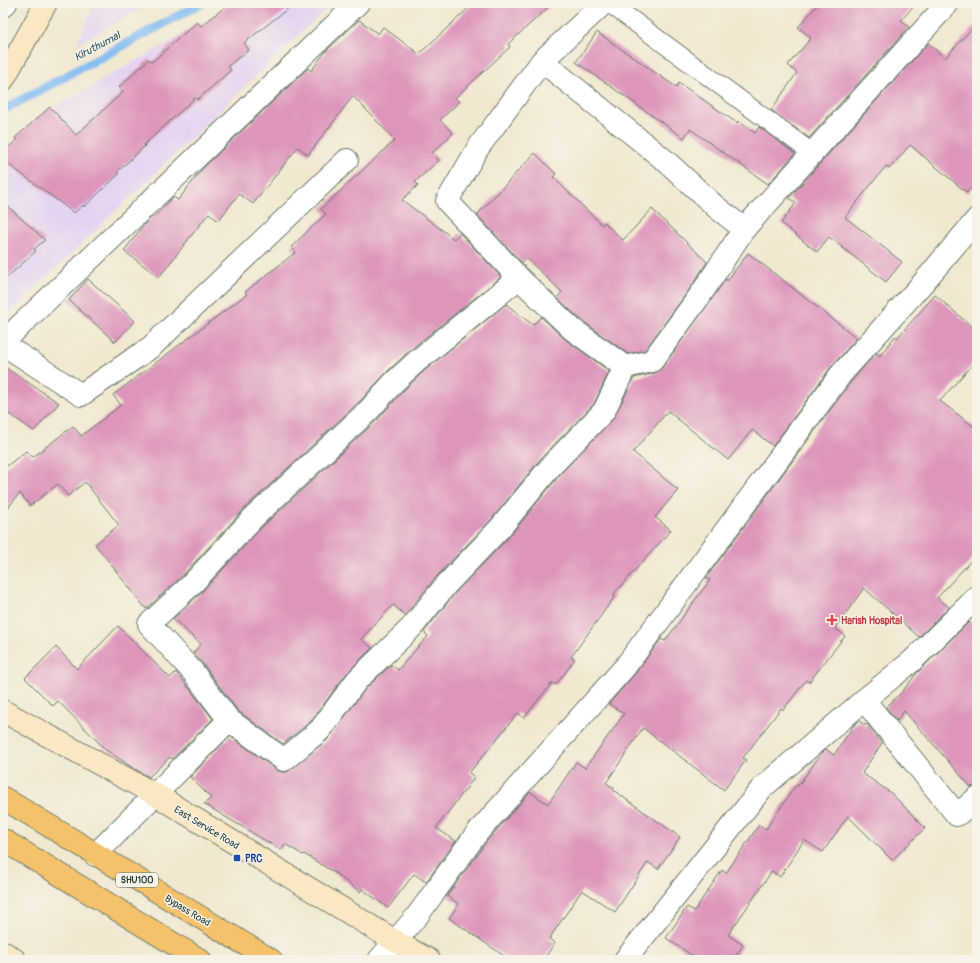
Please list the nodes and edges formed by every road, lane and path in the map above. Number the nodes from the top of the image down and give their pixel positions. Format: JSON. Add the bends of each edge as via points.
{"nodes":[{"id":1,"x":6,"y":3,"type":"edge"},
{"id":2,"x":46,"y":3,"type":"edge"},
{"id":3,"x":358,"y":3,"type":"edge"},
{"id":4,"x":604,"y":3,"type":"edge"},
{"id":5,"x":609,"y":3,"type":"edge"},
{"id":6,"x":948,"y":3,"type":"edge"},
{"id":7,"x":3,"y":6,"type":"edge"},
{"id":8,"x":542,"y":62,"type":"junction"},
{"id":9,"x":3,"y":80,"type":"edge"},
{"id":10,"x":812,"y":153,"type":"junction"},
{"id":11,"x":347,"y":160,"type":"dead end"},
{"id":12,"x":977,"y":219,"type":"edge"},
{"id":13,"x":744,"y":229,"type":"junction"},
{"id":14,"x":519,"y":278,"type":"junction"},
{"id":15,"x":3,"y":343,"type":"edge"},
{"id":16,"x":625,"y":367,"type":"junction"},
{"id":17,"x":977,"y":597,"type":"edge"},
{"id":18,"x":864,"y":700,"type":"junction"},
{"id":19,"x":3,"y":711,"type":"edge"},
{"id":20,"x":229,"y":720,"type":"junction"},
{"id":21,"x":156,"y":796,"type":"junction"},
{"id":22,"x":3,"y":798,"type":"edge"},
{"id":23,"x":977,"y":798,"type":"edge"},
{"id":24,"x":3,"y":840,"type":"edge"},
{"id":25,"x":95,"y":855,"type":"junction"},
{"id":26,"x":395,"y":941,"type":"junction"},
{"id":27,"x":3,"y":952,"type":"edge"},
{"id":28,"x":15,"y":960,"type":"edge"},
{"id":29,"x":200,"y":960,"type":"edge"},
{"id":30,"x":271,"y":960,"type":"edge"},
{"id":31,"x":379,"y":960,"type":"edge"},
{"id":32,"x":429,"y":960,"type":"edge"},
{"id":33,"x":625,"y":960,"type":"edge"}],
"edges":[{"from":1,"to":7,"type":"street"},
{"from":2,"to":9,"type":"street"},
{"from":3,"to":15,"type":"street"},
{"from":4,"to":8,"type":"street"},
{"from":5,"to":10,"type":"lane"},
{"from":6,"to":10,"type":"street"},
{"from":8,"to":13,"type":"street","via":[[667,162]]},
{"from":8,"to":14,"type":"street","via":[[478,148],[447,201]]},
{"from":10,"to":13,"type":"street"},
{"from":11,"to":15,"type":"street","via":[[151,347],[81,395]]},
{"from":12,"to":26,"type":"street","via":[[841,374],[624,667],[477,833],[417,916]]},
{"from":13,"to":16,"type":"street","via":[[652,361]]},
{"from":14,"to":16,"type":"street","via":[[572,329]]},
{"from":14,"to":20,"type":"street","via":[[394,382],[369,410],[254,517],[191,585],[149,624],[193,672]]},
{"from":16,"to":20,"type":"street","via":[[604,411],[446,585],[411,628],[357,680],[320,730],[284,760]]},
{"from":17,"to":18,"type":"street","via":[[912,660]]},
{"from":18,"to":23,"type":"street","via":[[957,815]]},
{"from":18,"to":33,"type":"street","via":[[762,788]]},
{"from":19,"to":21,"type":"street","name":"East Service Road"},
{"from":20,"to":21,"type":"street"},
{"from":21,"to":25,"type":"street"},
{"from":21,"to":26,"type":"street","name":"East Service Road"},
{"from":22,"to":25,"type":"main road","name":"Bypass Road","number":"SHU100"},
{"from":24,"to":29,"type":"main road"},
{"from":25,"to":30,"type":"main road","name":"Bypass Road","number":"SHU100"},
{"from":26,"to":31,"type":"street"},
{"from":26,"to":32,"type":"street","name":"East Service Road"},
{"from":27,"to":28,"type":"street"}]}
